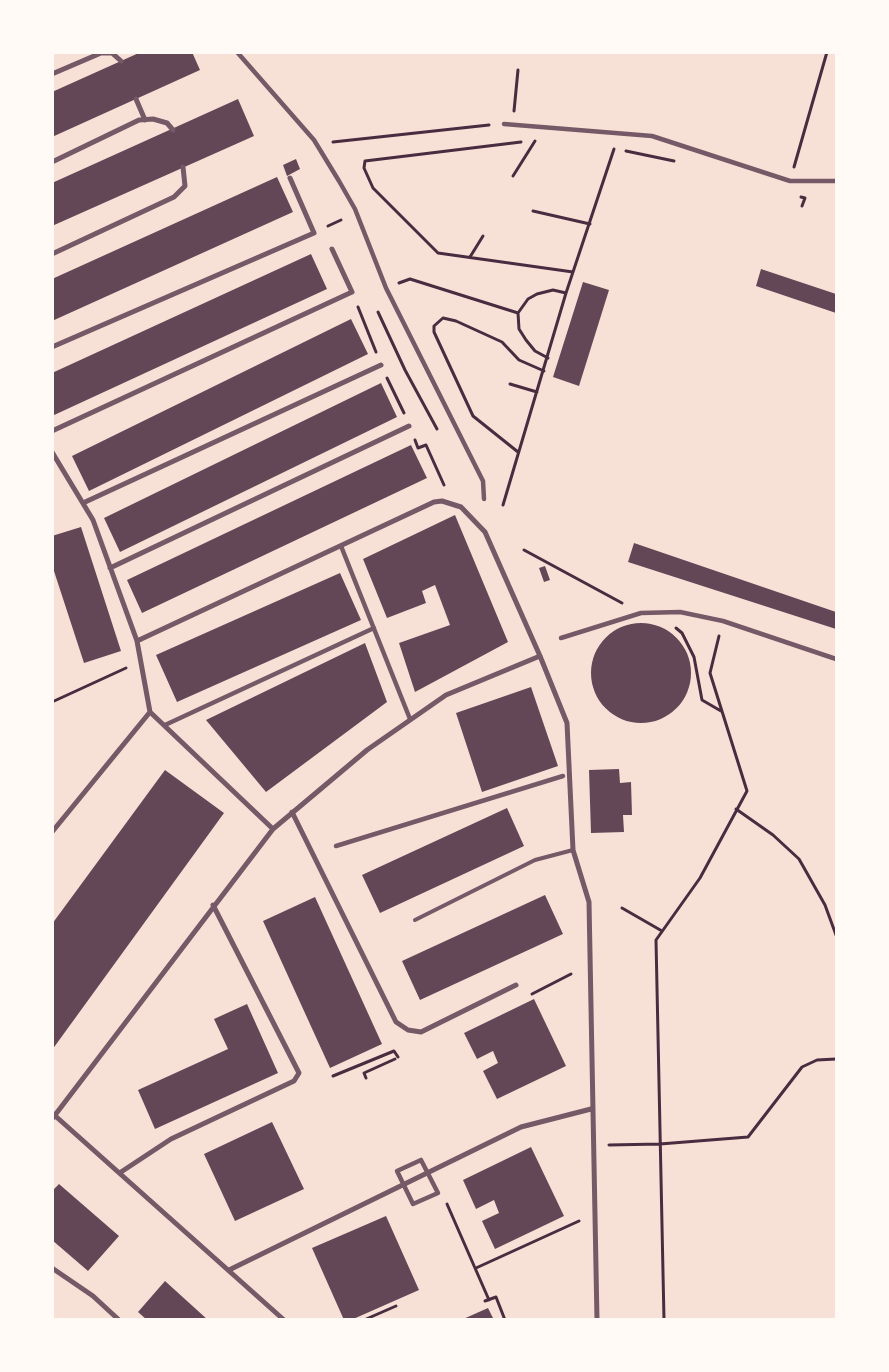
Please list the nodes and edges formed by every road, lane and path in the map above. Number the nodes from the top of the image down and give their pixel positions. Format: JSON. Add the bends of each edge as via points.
{"nodes":[{"id":1,"x":237,"y":52,"type":"edge"},
{"id":2,"x":827,"y":52,"type":"edge"},
{"id":3,"x":121,"y":62,"type":"dead end"},
{"id":4,"x":518,"y":70,"type":"dead end"},
{"id":5,"x":52,"y":74,"type":"edge"},
{"id":6,"x":136,"y":99,"type":"dead end"},
{"id":7,"x":144,"y":120,"type":"junction"},
{"id":8,"x":504,"y":124,"type":"joint"},
{"id":9,"x":513,"y":124,"type":"junction"},
{"id":10,"x":172,"y":130,"type":"dead end"},
{"id":11,"x":326,"y":143,"type":"dead end"},
{"id":12,"x":604,"y":148,"type":"dead end"},
{"id":13,"x":52,"y":162,"type":"edge"},
{"id":14,"x":183,"y":167,"type":"dead end"},
{"id":15,"x":513,"y":176,"type":"dead end"},
{"id":16,"x":290,"y":178,"type":"dead end"},
{"id":17,"x":790,"y":181,"type":"junction"},
{"id":18,"x":836,"y":181,"type":"edge"},
{"id":19,"x":533,"y":212,"type":"dead end"},
{"id":20,"x":341,"y":220,"type":"dead end"},
{"id":21,"x":332,"y":224,"type":"dead end"},
{"id":22,"x":590,"y":224,"type":"junction"},
{"id":23,"x":483,"y":236,"type":"dead end"},
{"id":24,"x":332,"y":249,"type":"dead end"},
{"id":25,"x":52,"y":254,"type":"edge"},
{"id":26,"x":470,"y":257,"type":"junction"},
{"id":27,"x":573,"y":272,"type":"junction"},
{"id":28,"x":410,"y":279,"type":"dead end"},
{"id":29,"x":566,"y":293,"type":"junction"},
{"id":30,"x":356,"y":303,"type":"dead end"},
{"id":31,"x":518,"y":313,"type":"junction"},
{"id":32,"x":52,"y":347,"type":"edge"},
{"id":33,"x":548,"y":358,"type":"junction"},
{"id":34,"x":381,"y":365,"type":"junction"},
{"id":35,"x":544,"y":371,"type":"junction"},
{"id":36,"x":510,"y":384,"type":"dead end"},
{"id":37,"x":537,"y":392,"type":"junction"},
{"id":38,"x":410,"y":426,"type":"joint"},
{"id":39,"x":52,"y":431,"type":"edge"},
{"id":40,"x":418,"y":448,"type":"dead end"},
{"id":41,"x":52,"y":452,"type":"edge"},
{"id":42,"x":519,"y":452,"type":"junction"},
{"id":43,"x":444,"y":486,"type":"dead end"},
{"id":44,"x":484,"y":499,"type":"dead end"},
{"id":45,"x":83,"y":503,"type":"junction"},
{"id":46,"x":503,"y":505,"type":"dead end"},
{"id":47,"x":341,"y":546,"type":"junction"},
{"id":48,"x":524,"y":550,"type":"dead end"},
{"id":49,"x":110,"y":568,"type":"junction"},
{"id":50,"x":641,"y":612,"type":"junction"},
{"id":51,"x":653,"y":613,"type":"junction"},
{"id":52,"x":723,"y":621,"type":"junction"},
{"id":53,"x":374,"y":628,"type":"junction"},
{"id":54,"x":561,"y":638,"type":"dead end"},
{"id":55,"x":137,"y":641,"type":"junction"},
{"id":56,"x":540,"y":656,"type":"junction"},
{"id":57,"x":836,"y":659,"type":"edge"},
{"id":58,"x":141,"y":662,"type":"junction"},
{"id":59,"x":52,"y":702,"type":"edge"},
{"id":60,"x":721,"y":711,"type":"junction"},
{"id":61,"x":150,"y":712,"type":"junction"},
{"id":62,"x":410,"y":719,"type":"junction"},
{"id":63,"x":165,"y":726,"type":"junction"},
{"id":64,"x":563,"y":776,"type":"dead end"},
{"id":65,"x":736,"y":810,"type":"junction"},
{"id":66,"x":292,"y":812,"type":"junction"},
{"id":67,"x":273,"y":829,"type":"junction"},
{"id":68,"x":52,"y":832,"type":"edge"},
{"id":69,"x":336,"y":846,"type":"dead end"},
{"id":70,"x":573,"y":850,"type":"junction"},
{"id":71,"x":213,"y":906,"type":"junction"},
{"id":72,"x":622,"y":908,"type":"dead end"},
{"id":73,"x":415,"y":920,"type":"dead end"},
{"id":74,"x":663,"y":931,"type":"junction"},
{"id":75,"x":836,"y":935,"type":"edge"},
{"id":76,"x":571,"y":974,"type":"dead end"},
{"id":77,"x":516,"y":985,"type":"dead end"},
{"id":78,"x":532,"y":994,"type":"dead end"},
{"id":79,"x":836,"y":1059,"type":"edge"},
{"id":80,"x":333,"y":1076,"type":"dead end"},
{"id":81,"x":366,"y":1078,"type":"dead end"},
{"id":82,"x":591,"y":1109,"type":"junction"},
{"id":83,"x":52,"y":1113,"type":"edge"},
{"id":84,"x":52,"y":1119,"type":"edge"},
{"id":85,"x":660,"y":1144,"type":"junction"},
{"id":86,"x":603,"y":1145,"type":"dead end"},
{"id":87,"x":397,"y":1171,"type":"joint"},
{"id":88,"x":121,"y":1172,"type":"junction"},
{"id":89,"x":446,"y":1202,"type":"dead end"},
{"id":90,"x":579,"y":1221,"type":"dead end"},
{"id":91,"x":52,"y":1268,"type":"edge"},
{"id":92,"x":476,"y":1268,"type":"junction"},
{"id":93,"x":229,"y":1270,"type":"junction"},
{"id":94,"x":396,"y":1306,"type":"dead end"},
{"id":95,"x":118,"y":1320,"type":"edge"},
{"id":96,"x":284,"y":1320,"type":"edge"},
{"id":97,"x":364,"y":1320,"type":"edge"},
{"id":98,"x":505,"y":1320,"type":"edge"},
{"id":99,"x":597,"y":1320,"type":"edge"},
{"id":100,"x":664,"y":1320,"type":"edge"}],
"edges":[{"from":1,"to":44,"type":"street","via":[[314,140],[355,209],[386,288],[483,481]]},
{"from":2,"to":17,"type":"path"},
{"from":3,"to":5,"type":"street","via":[[112,53],[101,53]]},
{"from":4,"to":9,"type":"path"},
{"from":6,"to":7,"type":"street"},
{"from":7,"to":10,"type":"street","via":[[167,123]]},
{"from":7,"to":13,"type":"street"},
{"from":8,"to":9,"type":"street"},
{"from":8,"to":11,"type":"path"},
{"from":9,"to":17,"type":"street","via":[[652,136]]},
{"from":12,"to":22,"type":"path","via":[[614,148]]},
{"from":14,"to":25,"type":"street","via":[[185,186],[174,197]]},
{"from":15,"to":26,"type":"path","via":[[536,141],[365,161],[364,168],[373,188],[438,253]]},
{"from":16,"to":32,"type":"street","via":[[314,232]]},
{"from":17,"to":18,"type":"street"},
{"from":19,"to":22,"type":"path"},
{"from":20,"to":21,"type":"path"},
{"from":22,"to":27,"type":"path"},
{"from":23,"to":26,"type":"path"},
{"from":24,"to":39,"type":"street","via":[[352,292]]},
{"from":26,"to":27,"type":"path"},
{"from":27,"to":29,"type":"path"},
{"from":28,"to":31,"type":"path"},
{"from":29,"to":31,"type":"path","via":[[553,290],[537,294]]},
{"from":29,"to":33,"type":"path"},
{"from":30,"to":34,"type":"path"},
{"from":31,"to":33,"type":"path","via":[[518,329],[535,351]]},
{"from":33,"to":35,"type":"path"},
{"from":34,"to":38,"type":"path"},
{"from":34,"to":45,"type":"street"},
{"from":35,"to":37,"type":"path"},
{"from":35,"to":42,"type":"path","via":[[519,360],[502,342],[456,321],[443,318],[434,326],[473,416]]},
{"from":36,"to":37,"type":"path"},
{"from":37,"to":42,"type":"path"},
{"from":38,"to":49,"type":"street"},
{"from":40,"to":43,"type":"path","via":[[426,445]]},
{"from":41,"to":45,"type":"street"},
{"from":42,"to":46,"type":"path"},
{"from":45,"to":49,"type":"street","via":[[94,520]]},
{"from":47,"to":53,"type":"street"},
{"from":47,"to":55,"type":"street"},
{"from":47,"to":56,"type":"street","via":[[434,502],[461,507],[485,532]]},
{"from":48,"to":50,"type":"path"},
{"from":49,"to":55,"type":"street"},
{"from":50,"to":51,"type":"street"},
{"from":50,"to":54,"type":"street"},
{"from":51,"to":52,"type":"street","via":[[680,612]]},
{"from":51,"to":60,"type":"path","via":[[682,633],[694,657],[702,700]]},
{"from":52,"to":57,"type":"street"},
{"from":52,"to":60,"type":"path","via":[[710,673]]},
{"from":53,"to":62,"type":"street"},
{"from":53,"to":63,"type":"street"},
{"from":55,"to":58,"type":"street"},
{"from":56,"to":62,"type":"street","via":[[446,695]]},
{"from":56,"to":70,"type":"street","via":[[567,724]]},
{"from":58,"to":59,"type":"path"},
{"from":58,"to":61,"type":"street"},
{"from":60,"to":65,"type":"path","via":[[747,791]]},
{"from":61,"to":63,"type":"street"},
{"from":61,"to":68,"type":"street"},
{"from":62,"to":66,"type":"street"},
{"from":63,"to":67,"type":"street"},
{"from":64,"to":69,"type":"street"},
{"from":65,"to":74,"type":"path","via":[[700,878]]},
{"from":65,"to":75,"type":"path","via":[[773,835],[799,859],[825,905]]},
{"from":66,"to":67,"type":"street"},
{"from":66,"to":77,"type":"street","via":[[396,1022],[408,1030],[422,1032]]},
{"from":67,"to":71,"type":"street"},
{"from":70,"to":73,"type":"lane","via":[[535,860]]},
{"from":70,"to":82,"type":"street","via":[[588,902]]},
{"from":71,"to":84,"type":"street"},
{"from":71,"to":88,"type":"street","via":[[299,1073],[294,1081],[171,1140]]},
{"from":72,"to":74,"type":"path"},
{"from":74,"to":85,"type":"path","via":[[656,940]]},
{"from":76,"to":78,"type":"path"},
{"from":79,"to":85,"type":"path","via":[[817,1060],[802,1067],[748,1138]]},
{"from":80,"to":81,"type":"path","via":[[394,1051],[396,1058],[364,1073]]},
{"from":82,"to":93,"type":"street","via":[[521,1127]]},
{"from":82,"to":99,"type":"street"},
{"from":83,"to":88,"type":"street"},
{"from":85,"to":86,"type":"path"},
{"from":85,"to":100,"type":"path"},
{"from":87,"to":87,"type":"street","via":[[421,1160],[438,1193],[413,1204]]},
{"from":88,"to":93,"type":"street"},
{"from":89,"to":92,"type":"path"},
{"from":90,"to":92,"type":"path"},
{"from":91,"to":95,"type":"street","via":[[93,1296]]},
{"from":92,"to":98,"type":"path","via":[[487,1300],[496,1297]]},
{"from":93,"to":96,"type":"street"},
{"from":94,"to":97,"type":"path"}]}
